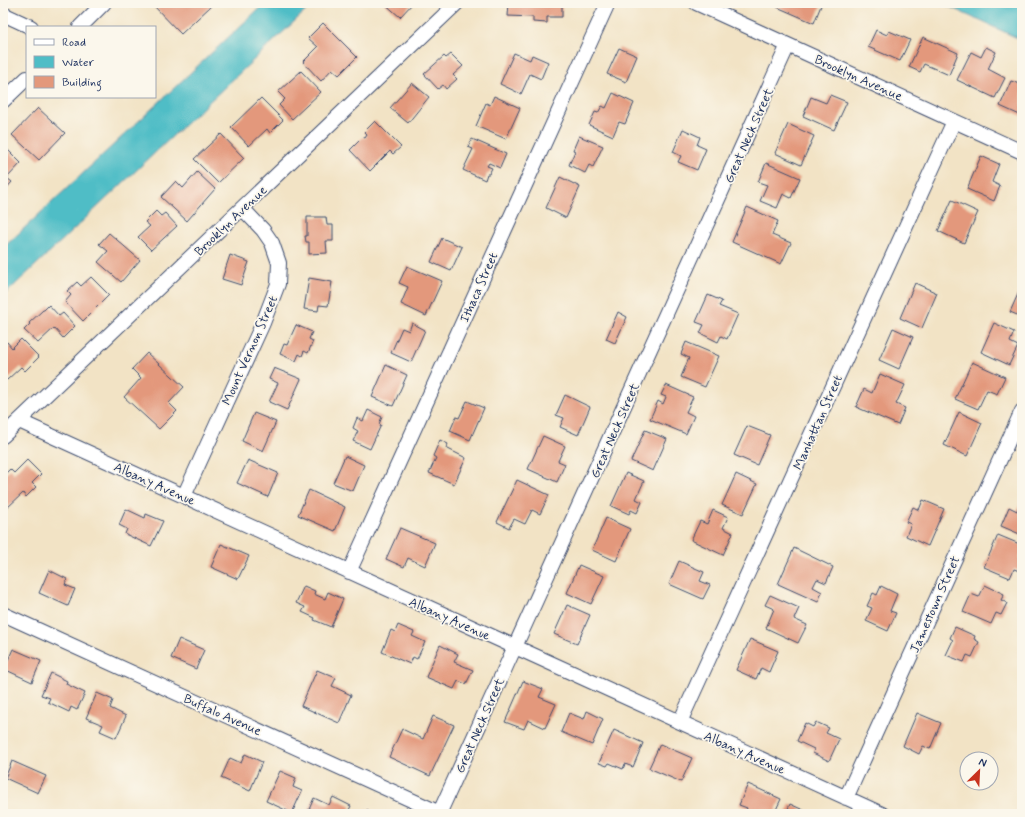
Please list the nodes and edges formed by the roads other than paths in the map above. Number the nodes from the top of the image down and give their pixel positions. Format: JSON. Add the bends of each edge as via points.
{"nodes":[{"id":1,"x":104,"y":3,"type":"edge"},
{"id":2,"x":457,"y":3,"type":"edge"},
{"id":3,"x":608,"y":3,"type":"edge"},
{"id":4,"x":696,"y":3,"type":"edge"},
{"id":5,"x":3,"y":14,"type":"edge"},
{"id":6,"x":29,"y":26,"type":"edge"},
{"id":7,"x":81,"y":26,"type":"edge"},
{"id":8,"x":788,"y":45,"type":"junction"},
{"id":9,"x":26,"y":79,"type":"edge"},
{"id":10,"x":3,"y":101,"type":"edge"},
{"id":11,"x":954,"y":121,"type":"junction"},
{"id":12,"x":1022,"y":152,"type":"edge"},
{"id":13,"x":242,"y":208,"type":"junction"},
{"id":14,"x":1022,"y":411,"type":"edge"},
{"id":15,"x":19,"y":421,"type":"junction"},
{"id":16,"x":3,"y":436,"type":"edge"},
{"id":17,"x":184,"y":496,"type":"junction"},
{"id":18,"x":349,"y":572,"type":"junction"},
{"id":19,"x":3,"y":614,"type":"edge"},
{"id":20,"x":515,"y":647,"type":"junction"},
{"id":21,"x":680,"y":722,"type":"junction"},
{"id":22,"x":846,"y":798,"type":"junction"},
{"id":23,"x":440,"y":814,"type":"edge"},
{"id":24,"x":882,"y":814,"type":"edge"}],
"edges":[{"from":1,"to":7,"type":"street"},
{"from":2,"to":13,"type":"street","name":"Brooklyn Avenue"},
{"from":3,"to":18,"type":"street","name":"Ithaca Street"},
{"from":4,"to":8,"type":"street","name":"Brooklyn Avenue"},
{"from":5,"to":6,"type":"street"},
{"from":8,"to":11,"type":"street","name":"Brooklyn Avenue"},
{"from":8,"to":20,"type":"street","name":"Great Neck Street"},
{"from":9,"to":10,"type":"street"},
{"from":11,"to":12,"type":"street","name":"Brooklyn Avenue"},
{"from":11,"to":21,"type":"street","name":"Manhattan Street"},
{"from":13,"to":15,"type":"street","name":"Brooklyn Avenue"},
{"from":13,"to":17,"type":"street","name":"Mount Vernon Street","via":[[272,243],[279,263],[278,284]]},
{"from":14,"to":22,"type":"street","name":"Jamestown Street"},
{"from":15,"to":16,"type":"street","name":"Brooklyn Avenue"},
{"from":15,"to":17,"type":"street","name":"Albany Avenue"},
{"from":17,"to":18,"type":"street","name":"Albany Avenue"},
{"from":18,"to":20,"type":"street","name":"Albany Avenue"},
{"from":19,"to":23,"type":"street","name":"Buffalo Avenue"},
{"from":20,"to":21,"type":"street","name":"Albany Avenue"},
{"from":20,"to":23,"type":"street","name":"Great Neck Street"},
{"from":21,"to":22,"type":"street","name":"Albany Avenue"},
{"from":22,"to":24,"type":"street","name":"Albany Avenue"}]}
